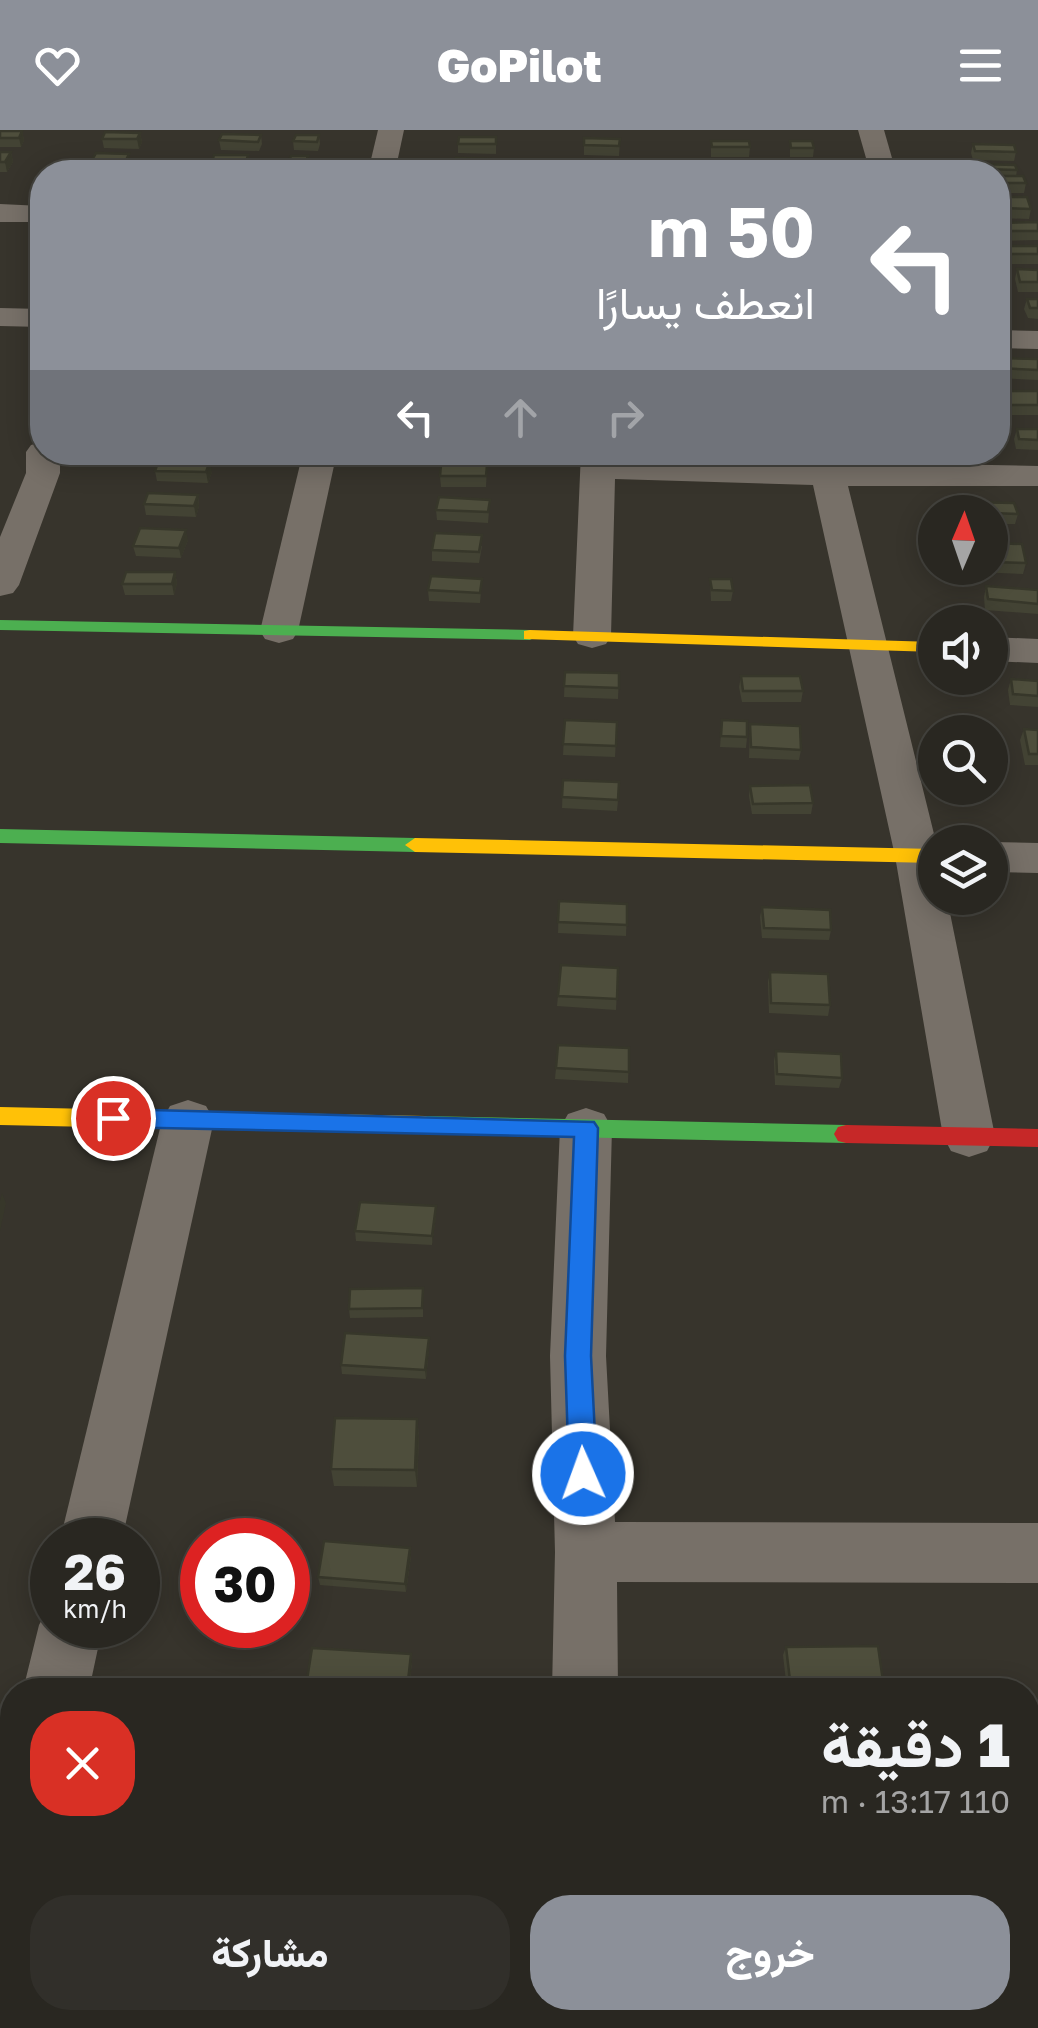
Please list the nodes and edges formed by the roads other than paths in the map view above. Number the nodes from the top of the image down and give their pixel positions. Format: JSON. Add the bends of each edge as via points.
{"nodes":[{"id":1,"x":391,"y":130,"type":"edge"},
{"id":2,"x":871,"y":130,"type":"edge"},
{"id":3,"x":385,"y":160,"type":"edge"},
{"id":4,"x":879,"y":160,"type":"edge"},
{"id":5,"x":0,"y":213,"type":"edge"},
{"id":6,"x":30,"y":214,"type":"edge"},
{"id":7,"x":0,"y":317,"type":"edge"},
{"id":8,"x":30,"y":318,"type":"edge"},
{"id":9,"x":1010,"y":339,"type":"edge"},
{"id":10,"x":1038,"y":340,"type":"edge"},
{"id":11,"x":38,"y":465,"type":"edge"},
{"id":12,"x":317,"y":465,"type":"edge"},
{"id":13,"x":599,"y":465,"type":"edge"},
{"id":14,"x":675,"y":465,"type":"edge"},
{"id":15,"x":828,"y":475,"type":"junction"},
{"id":16,"x":1038,"y":476,"type":"edge"},
{"id":17,"x":0,"y":586,"type":"edge"},
{"id":18,"x":0,"y":626,"type":"edge"},
{"id":19,"x":279,"y":631,"type":"junction"},
{"id":20,"x":592,"y":636,"type":"junction"},
{"id":21,"x":867,"y":645,"type":"junction"},
{"id":22,"x":918,"y":646,"type":"edge"},
{"id":23,"x":1008,"y":649,"type":"edge"},
{"id":24,"x":1038,"y":650,"type":"edge"},
{"id":25,"x":918,"y":827,"type":"edge"},
{"id":26,"x":0,"y":836,"type":"edge"},
{"id":27,"x":918,"y":856,"type":"edge"},
{"id":28,"x":1008,"y":857,"type":"edge"},
{"id":29,"x":1038,"y":858,"type":"edge"},
{"id":30,"x":935,"y":915,"type":"edge"},
{"id":31,"x":0,"y":1116,"type":"edge"},
{"id":32,"x":188,"y":1120,"type":"junction"},
{"id":33,"x":586,"y":1128,"type":"junction"},
{"id":34,"x":969,"y":1136,"type":"junction"},
{"id":35,"x":1038,"y":1138,"type":"edge"},
{"id":36,"x":96,"y":1518,"type":"edge"},
{"id":37,"x":586,"y":1552,"type":"junction"},
{"id":38,"x":1038,"y":1554,"type":"edge"},
{"id":39,"x":66,"y":1648,"type":"edge"},
{"id":40,"x":59,"y":1678,"type":"edge"},
{"id":41,"x":585,"y":1678,"type":"edge"}],
"edges":[{"from":1,"to":3,"type":"street"},
{"from":2,"to":4,"type":"street"},
{"from":5,"to":6,"type":"street"},
{"from":7,"to":8,"type":"street"},
{"from":9,"to":10,"type":"street"},
{"from":11,"to":17,"type":"street","via":[[43,473]]},
{"from":12,"to":19,"type":"street"},
{"from":13,"to":20,"type":"street"},
{"from":14,"to":15,"type":"street"},
{"from":15,"to":16,"type":"street"},
{"from":15,"to":21,"type":"street"},
{"from":18,"to":19,"type":"street"},
{"from":19,"to":20,"type":"street"},
{"from":20,"to":21,"type":"street"},
{"from":21,"to":22,"type":"street"},
{"from":21,"to":25,"type":"street"},
{"from":23,"to":24,"type":"street"},
{"from":26,"to":27,"type":"street"},
{"from":28,"to":29,"type":"street"},
{"from":30,"to":34,"type":"street"},
{"from":31,"to":32,"type":"street"},
{"from":32,"to":33,"type":"street"},
{"from":32,"to":36,"type":"street"},
{"from":33,"to":34,"type":"street"},
{"from":33,"to":37,"type":"street","via":[[578,1356]]},
{"from":34,"to":35,"type":"street"},
{"from":37,"to":38,"type":"street"},
{"from":37,"to":41,"type":"street"},
{"from":39,"to":40,"type":"street"}]}
